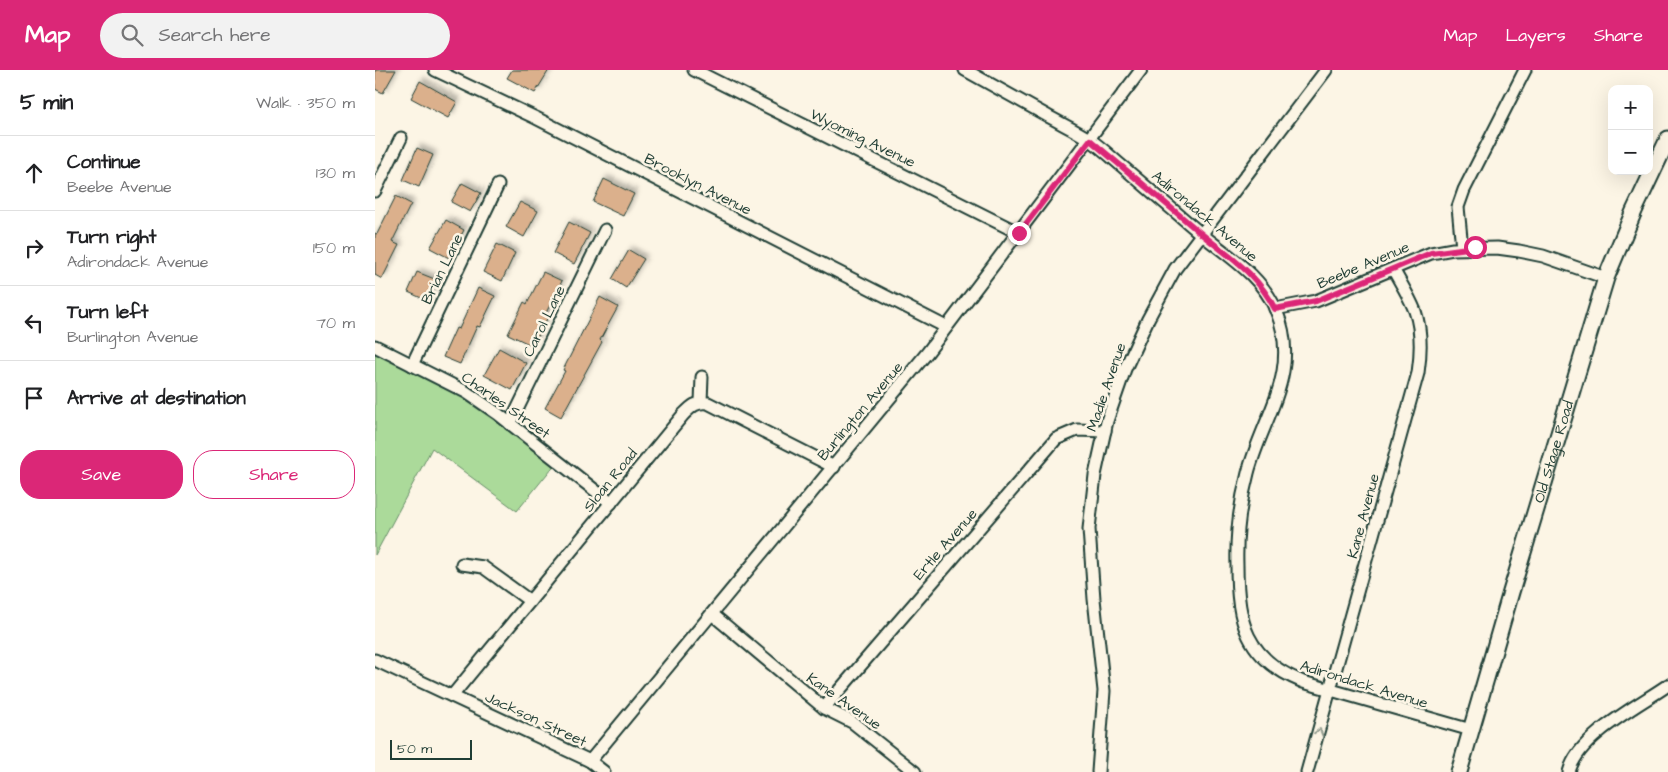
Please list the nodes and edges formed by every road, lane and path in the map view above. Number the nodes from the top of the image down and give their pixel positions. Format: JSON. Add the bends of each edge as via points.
{"nodes":[{"id":1,"x":435,"y":70,"type":"edge"},
{"id":2,"x":694,"y":70,"type":"edge"},
{"id":3,"x":965,"y":70,"type":"edge"},
{"id":4,"x":1141,"y":70,"type":"edge"},
{"id":5,"x":1326,"y":70,"type":"edge"},
{"id":6,"x":1525,"y":70,"type":"edge"},
{"id":7,"x":401,"y":138,"type":"dead end"},
{"id":8,"x":1668,"y":139,"type":"edge"},
{"id":9,"x":1090,"y":140,"type":"junction"},
{"id":10,"x":498,"y":185,"type":"dead end"},
{"id":11,"x":375,"y":191,"type":"edge"},
{"id":12,"x":605,"y":230,"type":"dead end"},
{"id":13,"x":1019,"y":233,"type":"junction"},
{"id":14,"x":1201,"y":233,"type":"junction"},
{"id":15,"x":1462,"y":248,"type":"junction"},
{"id":16,"x":1393,"y":269,"type":"junction"},
{"id":17,"x":1606,"y":278,"type":"junction"},
{"id":18,"x":1275,"y":309,"type":"junction"},
{"id":19,"x":946,"y":328,"type":"junction"},
{"id":20,"x":375,"y":346,"type":"edge"},
{"id":21,"x":412,"y":365,"type":"junction"},
{"id":22,"x":702,"y":377,"type":"dead end"},
{"id":23,"x":701,"y":402,"type":"junction"},
{"id":24,"x":510,"y":424,"type":"junction"},
{"id":25,"x":1105,"y":431,"type":"junction"},
{"id":26,"x":834,"y":467,"type":"junction"},
{"id":27,"x":611,"y":503,"type":"junction"},
{"id":28,"x":462,"y":564,"type":"dead end"},
{"id":29,"x":530,"y":601,"type":"junction"},
{"id":30,"x":712,"y":614,"type":"junction"},
{"id":31,"x":375,"y":660,"type":"edge"},
{"id":32,"x":1667,"y":689,"type":"edge"},
{"id":33,"x":1330,"y":691,"type":"junction"},
{"id":34,"x":452,"y":696,"type":"junction"},
{"id":35,"x":824,"y":708,"type":"junction"},
{"id":36,"x":1471,"y":730,"type":"junction"},
{"id":37,"x":590,"y":761,"type":"junction"},
{"id":38,"x":604,"y":772,"type":"edge"},
{"id":39,"x":915,"y":772,"type":"edge"},
{"id":40,"x":1098,"y":772,"type":"edge"},
{"id":41,"x":1307,"y":772,"type":"edge"},
{"id":42,"x":1459,"y":772,"type":"edge"},
{"id":43,"x":1569,"y":772,"type":"edge"}],
"edges":[{"from":1,"to":19,"type":"street","name":"Brooklyn Avenue"},
{"from":2,"to":13,"type":"street","name":"Wyoming Avenue"},
{"from":3,"to":9,"type":"street","name":"Adirondack Avenue"},
{"from":4,"to":9,"type":"street","name":"Burlington Avenue"},
{"from":5,"to":14,"type":"street","name":"Madie Avenue"},
{"from":6,"to":15,"type":"street","via":[[1464,190],[1458,207]]},
{"from":7,"to":11,"type":"street"},
{"from":8,"to":17,"type":"main road","name":"Old Stage Road"},
{"from":9,"to":13,"type":"street","name":"Burlington Avenue"},
{"from":9,"to":14,"type":"street","name":"Adirondack Avenue"},
{"from":10,"to":21,"type":"street","name":"Brian Lane"},
{"from":12,"to":24,"type":"street","name":"Carol Lane"},
{"from":13,"to":19,"type":"street","name":"Burlington Avenue"},
{"from":14,"to":18,"type":"street","name":"Adirondack Avenue","via":[[1255,278]]},
{"from":14,"to":25,"type":"street","name":"Madie Avenue","via":[[1175,269],[1148,319],[1125,369]]},
{"from":15,"to":16,"type":"street","name":"Beebe Avenue","via":[[1431,253]]},
{"from":15,"to":17,"type":"street","name":"Beebe Avenue","via":[[1519,251]]},
{"from":16,"to":18,"type":"street","name":"Beebe Avenue","via":[[1316,301]]},
{"from":16,"to":33,"type":"street","name":"Kane Avenue","via":[[1415,310],[1420,335],[1419,367]]},
{"from":17,"to":36,"type":"main road","name":"Old Stage Road"},
{"from":18,"to":33,"type":"street","name":"Adirondack Avenue","via":[[1284,342],[1284,366],[1279,389],[1248,473],[1240,510],[1237,547],[1239,606],[1252,643],[1272,666]]},
{"from":19,"to":26,"type":"street","name":"Burlington Avenue"},
{"from":20,"to":21,"type":"street","name":"Charles Street"},
{"from":21,"to":24,"type":"street","name":"Charles Street","via":[[466,392]]},
{"from":22,"to":23,"type":"street"},
{"from":23,"to":26,"type":"street"},
{"from":23,"to":27,"type":"street","name":"Sloan Road","via":[[683,415]]},
{"from":24,"to":27,"type":"street","name":"Charles Street"},
{"from":25,"to":35,"type":"street","name":"Ertle Avenue","via":[[1077,430],[1056,439]]},
{"from":25,"to":40,"type":"street","name":"Madie Avenue","via":[[1095,475],[1089,529],[1104,691]]},
{"from":26,"to":30,"type":"street","name":"Burlington Avenue"},
{"from":27,"to":29,"type":"street","name":"Sloan Road"},
{"from":28,"to":29,"type":"street","via":[[483,567]]},
{"from":29,"to":34,"type":"street","name":"Sloan Road"},
{"from":30,"to":35,"type":"street","name":"Kane Avenue"},
{"from":30,"to":37,"type":"street","name":"Burlington Avenue"},
{"from":31,"to":34,"type":"street","name":"Jackson Street"},
{"from":32,"to":43,"type":"street","via":[[1599,732],[1576,755]]},
{"from":33,"to":36,"type":"street","name":"Adirondack Avenue"},
{"from":41,"to":33,"type":"street","name":"Kane Avenue","one_way":true},
{"from":34,"to":37,"type":"street","name":"Jackson Street"},
{"from":35,"to":39,"type":"street","name":"Kane Avenue","via":[[852,722]]},
{"from":36,"to":42,"type":"main road","name":"Old Stage Road"},
{"from":37,"to":38,"type":"street","name":"Jackson Street"}]}
